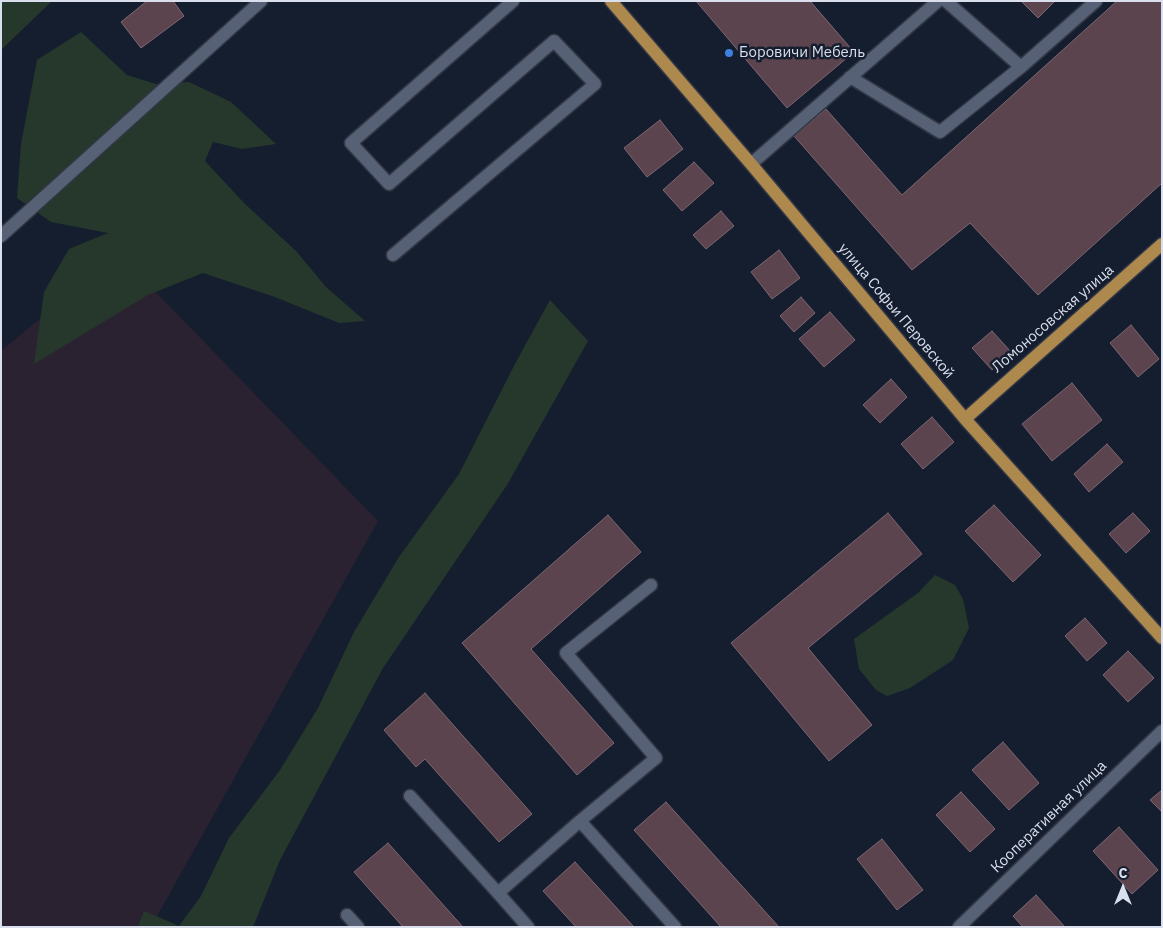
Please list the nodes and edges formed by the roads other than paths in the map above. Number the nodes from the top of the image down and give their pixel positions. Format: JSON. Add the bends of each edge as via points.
{"nodes":[{"id":1,"x":261,"y":1,"type":"edge"},
{"id":2,"x":513,"y":1,"type":"edge"},
{"id":3,"x":611,"y":1,"type":"edge"},
{"id":4,"x":938,"y":1,"type":"edge"},
{"id":5,"x":946,"y":1,"type":"edge"},
{"id":6,"x":1096,"y":1,"type":"edge"},
{"id":7,"x":1021,"y":67,"type":"junction"},
{"id":8,"x":850,"y":77,"type":"junction"},
{"id":9,"x":751,"y":164,"type":"junction"},
{"id":10,"x":1,"y":236,"type":"edge"},
{"id":11,"x":1162,"y":244,"type":"edge"},
{"id":12,"x":392,"y":255,"type":"dead end"},
{"id":13,"x":965,"y":418,"type":"junction"},
{"id":14,"x":651,"y":585,"type":"dead end"},
{"id":15,"x":1162,"y":638,"type":"edge"},
{"id":16,"x":1162,"y":731,"type":"edge"},
{"id":17,"x":410,"y":796,"type":"dead end"},
{"id":18,"x":580,"y":821,"type":"junction"},
{"id":19,"x":498,"y":893,"type":"junction"},
{"id":20,"x":347,"y":915,"type":"dead end"},
{"id":21,"x":358,"y":927,"type":"edge"},
{"id":22,"x":528,"y":927,"type":"edge"},
{"id":23,"x":674,"y":927,"type":"edge"},
{"id":24,"x":959,"y":927,"type":"edge"}],
"edges":[{"from":1,"to":10,"type":"street"},
{"from":2,"to":12,"type":"street","via":[[351,143],[389,184],[554,41],[594,84]]},
{"from":3,"to":9,"type":"main road","name":"улица Софьи Перовской"},
{"from":4,"to":8,"type":"street"},
{"from":5,"to":7,"type":"street"},
{"from":6,"to":7,"type":"street"},
{"from":7,"to":8,"type":"street","via":[[940,132]]},
{"from":8,"to":9,"type":"street"},
{"from":9,"to":13,"type":"main road","name":"улица Софьи Перовской"},
{"from":11,"to":13,"type":"main road","name":"Ломоносовская улица"},
{"from":13,"to":15,"type":"main road","name":"улица Софьи Перовской"},
{"from":14,"to":18,"type":"street","via":[[566,653],[656,758]]},
{"from":16,"to":24,"type":"street","name":"Кооперативная улица"},
{"from":17,"to":19,"type":"street"},
{"from":18,"to":19,"type":"street"},
{"from":18,"to":23,"type":"street"},
{"from":19,"to":22,"type":"street"},
{"from":20,"to":21,"type":"street"}]}
